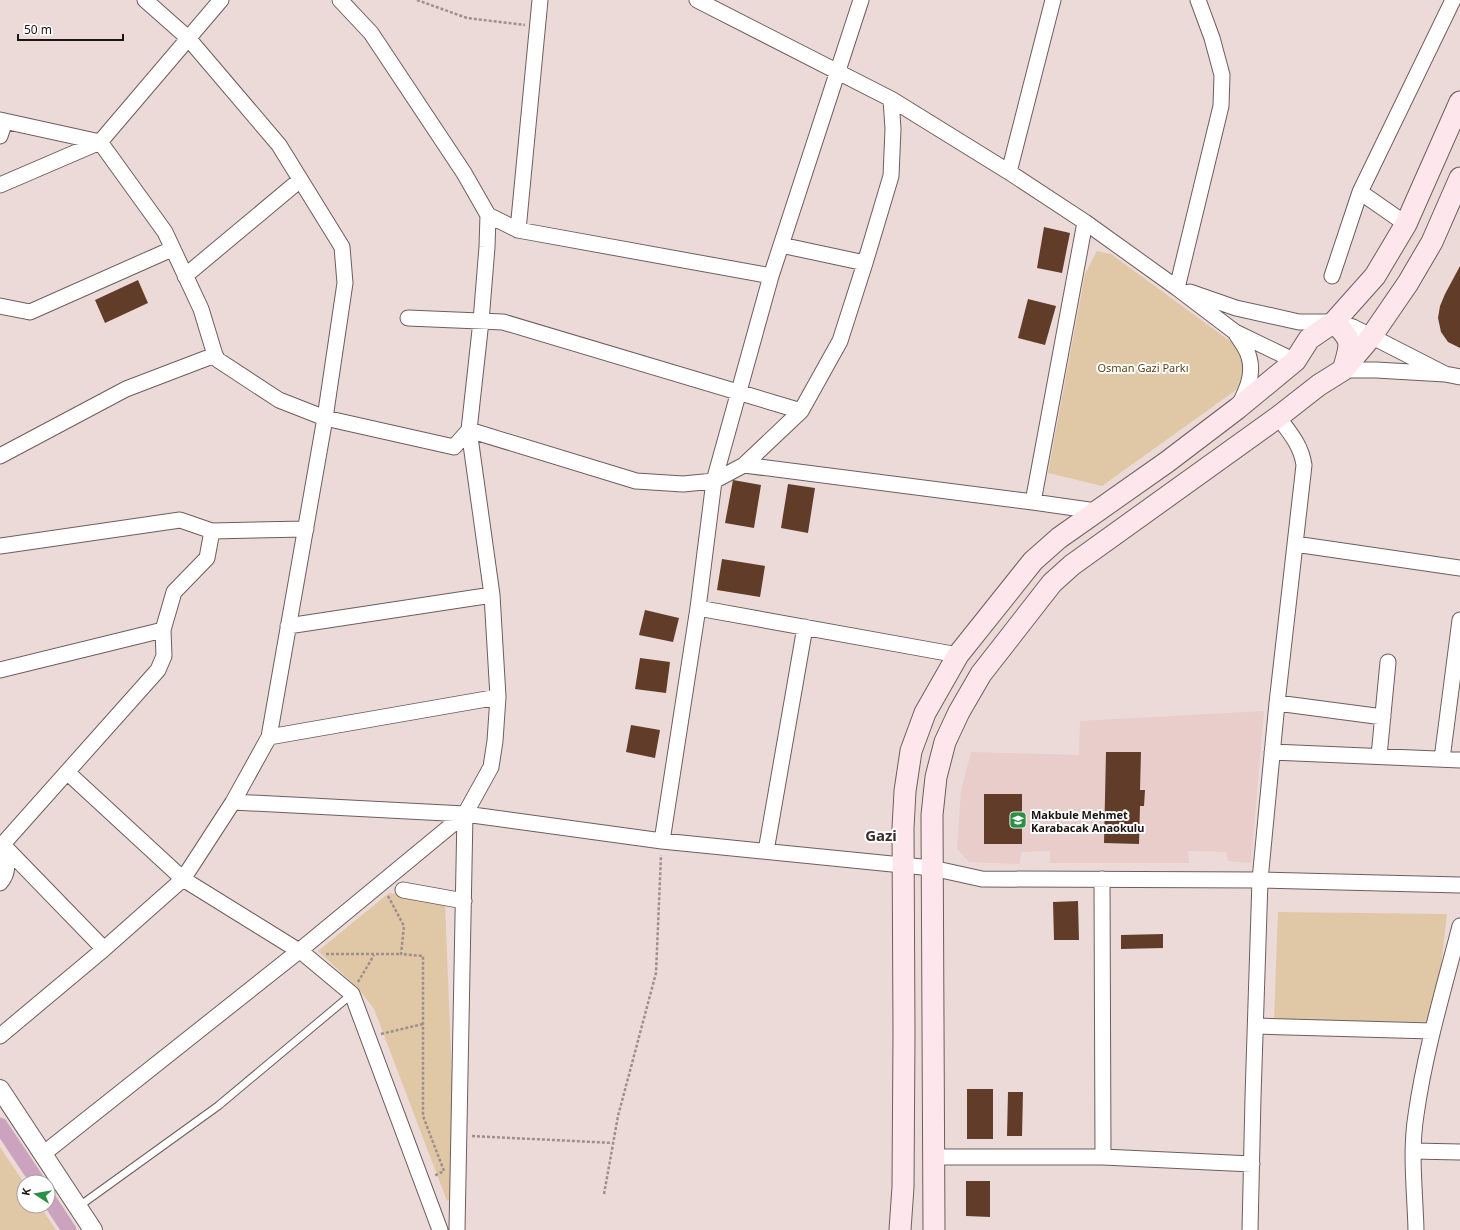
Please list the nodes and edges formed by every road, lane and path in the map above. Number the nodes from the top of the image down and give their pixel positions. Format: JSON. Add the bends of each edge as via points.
{"nodes":[{"id":1,"x":145,"y":0,"type":"edge"},
{"id":2,"x":222,"y":0,"type":"edge"},
{"id":3,"x":340,"y":0,"type":"edge"},
{"id":4,"x":417,"y":0,"type":"edge"},
{"id":5,"x":540,"y":0,"type":"edge"},
{"id":6,"x":697,"y":0,"type":"edge"},
{"id":7,"x":861,"y":0,"type":"edge"},
{"id":8,"x":1053,"y":0,"type":"edge"},
{"id":9,"x":1198,"y":0,"type":"edge"},
{"id":10,"x":1453,"y":0,"type":"edge"},
{"id":11,"x":537,"y":27,"type":"junction"},
{"id":12,"x":188,"y":38,"type":"junction"},
{"id":13,"x":837,"y":71,"type":"junction"},
{"id":14,"x":891,"y":99,"type":"junction"},
{"id":15,"x":1460,"y":102,"type":"edge"},
{"id":16,"x":2,"y":120,"type":"edge"},
{"id":17,"x":0,"y":136,"type":"edge"},
{"id":18,"x":100,"y":142,"type":"junction"},
{"id":19,"x":1009,"y":172,"type":"junction"},
{"id":20,"x":1460,"y":178,"type":"edge"},
{"id":21,"x":300,"y":180,"type":"junction"},
{"id":22,"x":0,"y":185,"type":"edge"},
{"id":23,"x":1360,"y":192,"type":"junction"},
{"id":24,"x":488,"y":215,"type":"junction"},
{"id":25,"x":1085,"y":222,"type":"junction"},
{"id":26,"x":1406,"y":224,"type":"junction"},
{"id":27,"x":518,"y":230,"type":"junction"},
{"id":28,"x":781,"y":245,"type":"junction"},
{"id":29,"x":172,"y":248,"type":"junction"},
{"id":30,"x":865,"y":263,"type":"junction"},
{"id":31,"x":185,"y":276,"type":"junction"},
{"id":32,"x":771,"y":276,"type":"junction"},
{"id":33,"x":1332,"y":276,"type":"dead end"},
{"id":34,"x":1177,"y":288,"type":"junction"},
{"id":35,"x":0,"y":306,"type":"edge"},
{"id":36,"x":408,"y":318,"type":"dead end"},
{"id":37,"x":481,"y":321,"type":"junction"},
{"id":38,"x":1334,"y":322,"type":"junction"},
{"id":39,"x":1235,"y":332,"type":"junction"},
{"id":40,"x":1371,"y":337,"type":"junction"},
{"id":41,"x":215,"y":355,"type":"junction"},
{"id":42,"x":1295,"y":361,"type":"junction"},
{"id":43,"x":1343,"y":370,"type":"junction"},
{"id":44,"x":1445,"y":374,"type":"junction"},
{"id":45,"x":1460,"y":377,"type":"edge"},
{"id":46,"x":1318,"y":385,"type":"junction"},
{"id":47,"x":738,"y":392,"type":"junction"},
{"id":48,"x":1238,"y":408,"type":"junction"},
{"id":49,"x":801,"y":411,"type":"junction"},
{"id":50,"x":1278,"y":417,"type":"junction"},
{"id":51,"x":325,"y":418,"type":"junction"},
{"id":52,"x":469,"y":430,"type":"junction"},
{"id":53,"x":0,"y":456,"type":"edge"},
{"id":54,"x":744,"y":465,"type":"junction"},
{"id":55,"x":714,"y":481,"type":"junction"},
{"id":56,"x":1033,"y":502,"type":"junction"},
{"id":57,"x":1096,"y":512,"type":"junction"},
{"id":58,"x":306,"y":529,"type":"junction"},
{"id":59,"x":212,"y":531,"type":"junction"},
{"id":60,"x":1295,"y":544,"type":"junction"},
{"id":61,"x":0,"y":546,"type":"edge"},
{"id":62,"x":1460,"y":568,"type":"edge"},
{"id":63,"x":492,"y":595,"type":"junction"},
{"id":64,"x":698,"y":608,"type":"junction"},
{"id":65,"x":1460,"y":620,"type":"edge"},
{"id":66,"x":288,"y":626,"type":"junction"},
{"id":67,"x":805,"y":628,"type":"junction"},
{"id":68,"x":163,"y":630,"type":"junction"},
{"id":69,"x":958,"y":655,"type":"junction"},
{"id":70,"x":1388,"y":662,"type":"dead end"},
{"id":71,"x":0,"y":670,"type":"edge"},
{"id":72,"x":498,"y":697,"type":"junction"},
{"id":73,"x":1277,"y":703,"type":"junction"},
{"id":74,"x":1383,"y":717,"type":"junction"},
{"id":75,"x":269,"y":737,"type":"junction"},
{"id":76,"x":1272,"y":752,"type":"junction"},
{"id":77,"x":1379,"y":756,"type":"junction"},
{"id":78,"x":1442,"y":759,"type":"junction"},
{"id":79,"x":1460,"y":760,"type":"edge"},
{"id":80,"x":67,"y":772,"type":"junction"},
{"id":81,"x":233,"y":802,"type":"junction"},
{"id":82,"x":465,"y":814,"type":"junction"},
{"id":83,"x":662,"y":840,"type":"junction"},
{"id":84,"x":1,"y":844,"type":"edge"},
{"id":85,"x":766,"y":851,"type":"junction"},
{"id":86,"x":904,"y":864,"type":"junction"},
{"id":87,"x":932,"y":868,"type":"junction"},
{"id":88,"x":183,"y":879,"type":"junction"},
{"id":89,"x":1102,"y":879,"type":"junction"},
{"id":90,"x":1260,"y":880,"type":"junction"},
{"id":91,"x":0,"y":883,"type":"edge"},
{"id":92,"x":381,"y":883,"type":"junction"},
{"id":93,"x":1460,"y":885,"type":"edge"},
{"id":94,"x":403,"y":890,"type":"dead end"},
{"id":95,"x":464,"y":901,"type":"junction"},
{"id":96,"x":1460,"y":926,"type":"edge"},
{"id":97,"x":104,"y":949,"type":"junction"},
{"id":98,"x":302,"y":952,"type":"junction"},
{"id":99,"x":374,"y":954,"type":"junction"},
{"id":100,"x":402,"y":954,"type":"junction"},
{"id":101,"x":352,"y":994,"type":"junction"},
{"id":102,"x":423,"y":1024,"type":"junction"},
{"id":103,"x":1256,"y":1026,"type":"junction"},
{"id":104,"x":1432,"y":1031,"type":"junction"},
{"id":105,"x":0,"y":1036,"type":"edge"},
{"id":106,"x":368,"y":1037,"type":"junction"},
{"id":107,"x":0,"y":1090,"type":"edge"},
{"id":108,"x":459,"y":1135,"type":"junction"},
{"id":109,"x":613,"y":1143,"type":"junction"},
{"id":110,"x":1413,"y":1151,"type":"junction"},
{"id":111,"x":1460,"y":1152,"type":"edge"},
{"id":112,"x":42,"y":1154,"type":"junction"},
{"id":113,"x":934,"y":1157,"type":"junction"},
{"id":114,"x":1103,"y":1157,"type":"junction"},
{"id":115,"x":1252,"y":1164,"type":"junction"},
{"id":116,"x":423,"y":1182,"type":"junction"},
{"id":117,"x":604,"y":1194,"type":"dead end"},
{"id":118,"x":78,"y":1207,"type":"junction"},
{"id":119,"x":93,"y":1230,"type":"edge"},
{"id":120,"x":440,"y":1230,"type":"edge"},
{"id":121,"x":456,"y":1230,"type":"edge"},
{"id":122,"x":900,"y":1230,"type":"edge"},
{"id":123,"x":934,"y":1230,"type":"edge"},
{"id":124,"x":1250,"y":1230,"type":"edge"},
{"id":125,"x":1416,"y":1230,"type":"edge"}],
"edges":[{"from":1,"to":12,"type":"street"},
{"from":2,"to":12,"type":"street"},
{"from":3,"to":24,"type":"street","via":[[370,33],[464,173]]},
{"from":4,"to":11,"type":"path","via":[[467,18]]},
{"from":5,"to":11,"type":"street"},
{"from":6,"to":13,"type":"street"},
{"from":7,"to":13,"type":"street"},
{"from":8,"to":19,"type":"street"},
{"from":9,"to":34,"type":"street","via":[[1222,74],[1221,106]]},
{"from":10,"to":23,"type":"street"},
{"from":11,"to":27,"type":"street"},
{"from":12,"to":18,"type":"street"},
{"from":12,"to":21,"type":"street","via":[[279,145]]},
{"from":13,"to":14,"type":"street"},
{"from":13,"to":28,"type":"street"},
{"from":14,"to":19,"type":"street"},
{"from":14,"to":30,"type":"street","via":[[891,176]]},
{"from":15,"to":26,"type":"main road"},
{"from":16,"to":17,"type":"street"},
{"from":16,"to":18,"type":"street"},
{"from":18,"to":22,"type":"street"},
{"from":18,"to":29,"type":"street","via":[[165,232]]},
{"from":19,"to":25,"type":"street"},
{"from":20,"to":40,"type":"main road","via":[[1432,242]]},
{"from":21,"to":31,"type":"street"},
{"from":21,"to":51,"type":"street","via":[[342,246],[345,283]]},
{"from":23,"to":26,"type":"street"},
{"from":23,"to":33,"type":"street"},
{"from":24,"to":27,"type":"street"},
{"from":24,"to":37,"type":"street"},
{"from":25,"to":34,"type":"street"},
{"from":25,"to":56,"type":"street"},
{"from":26,"to":38,"type":"main road","via":[[1374,276]]},
{"from":27,"to":32,"type":"street"},
{"from":28,"to":30,"type":"street"},
{"from":28,"to":32,"type":"street"},
{"from":29,"to":31,"type":"street"},
{"from":29,"to":35,"type":"street","via":[[30,312]]},
{"from":30,"to":49,"type":"street","via":[[840,341]]},
{"from":31,"to":41,"type":"street","via":[[201,309]]},
{"from":32,"to":47,"type":"street"},
{"from":34,"to":38,"type":"street","via":[[1236,308],[1299,322]]},
{"from":34,"to":39,"type":"street"},
{"from":36,"to":37,"type":"street"},
{"from":37,"to":47,"type":"street","via":[[503,322]]},
{"from":37,"to":52,"type":"street"},
{"from":38,"to":40,"type":"street","via":[[1353,327]]},
{"from":38,"to":42,"type":"main road","via":[[1309,339]]},
{"from":38,"to":43,"type":"main road","via":[[1345,333],[1350,345]]},
{"from":39,"to":42,"type":"street"},
{"from":39,"to":48,"type":"street","via":[[1249,356],[1250,372],[1247,389]]},
{"from":40,"to":43,"type":"main road"},
{"from":40,"to":44,"type":"street"},
{"from":41,"to":51,"type":"street","via":[[218,360],[279,400]]},
{"from":41,"to":53,"type":"street","via":[[126,389]]},
{"from":42,"to":46,"type":"main road","via":[[1303,377]]},
{"from":42,"to":48,"type":"main road"},
{"from":43,"to":44,"type":"street"},
{"from":43,"to":46,"type":"main road"},
{"from":44,"to":45,"type":"street"},
{"from":46,"to":50,"type":"main road"},
{"from":47,"to":49,"type":"street"},
{"from":47,"to":55,"type":"street"},
{"from":48,"to":57,"type":"main road"},
{"from":49,"to":54,"type":"street"},
{"from":50,"to":60,"type":"street","via":[[1303,454],[1304,466]]},
{"from":50,"to":87,"type":"main road","via":[[1072,565],[1052,584],[981,674],[945,742],[936,777],[932,815]]},
{"from":51,"to":52,"type":"street","via":[[454,447]]},
{"from":51,"to":58,"type":"street"},
{"from":52,"to":55,"type":"street","via":[[636,481],[683,484]]},
{"from":52,"to":63,"type":"street"},
{"from":54,"to":55,"type":"street"},
{"from":54,"to":56,"type":"street"},
{"from":55,"to":64,"type":"street"},
{"from":56,"to":57,"type":"street"},
{"from":57,"to":69,"type":"main road","via":[[1058,538],[1033,561]]},
{"from":58,"to":59,"type":"street"},
{"from":58,"to":66,"type":"street"},
{"from":59,"to":61,"type":"street","via":[[180,520]]},
{"from":59,"to":68,"type":"street","via":[[207,558],[174,592]]},
{"from":60,"to":62,"type":"street"},
{"from":60,"to":73,"type":"street"},
{"from":63,"to":66,"type":"street"},
{"from":63,"to":72,"type":"street"},
{"from":64,"to":67,"type":"street"},
{"from":64,"to":83,"type":"street"},
{"from":65,"to":78,"type":"street"},
{"from":66,"to":75,"type":"street"},
{"from":67,"to":69,"type":"street"},
{"from":67,"to":85,"type":"street"},
{"from":68,"to":71,"type":"street"},
{"from":68,"to":80,"type":"street","via":[[164,656],[158,670]]},
{"from":69,"to":86,"type":"main road","via":[[925,713],[911,751],[905,791]]},
{"from":70,"to":74,"type":"street"},
{"from":72,"to":75,"type":"street"},
{"from":72,"to":82,"type":"street","via":[[491,767]]},
{"from":73,"to":74,"type":"street"},
{"from":73,"to":76,"type":"street"},
{"from":74,"to":77,"type":"street"},
{"from":75,"to":81,"type":"street"},
{"from":76,"to":77,"type":"street"},
{"from":76,"to":90,"type":"street"},
{"from":77,"to":78,"type":"street"},
{"from":78,"to":79,"type":"street"},
{"from":80,"to":84,"type":"street"},
{"from":80,"to":88,"type":"street"},
{"from":81,"to":82,"type":"street"},
{"from":81,"to":88,"type":"street"},
{"from":82,"to":83,"type":"street"},
{"from":82,"to":92,"type":"street"},
{"from":82,"to":95,"type":"street"},
{"from":83,"to":85,"type":"street"},
{"from":83,"to":109,"type":"path","via":[[656,973]]},
{"from":84,"to":91,"type":"street","via":[[8,864]]},
{"from":84,"to":97,"type":"street"},
{"from":85,"to":86,"type":"street"},
{"from":86,"to":87,"type":"street"},
{"from":86,"to":122,"type":"main road","via":[[903,1187]]},
{"from":87,"to":89,"type":"street","via":[[982,879]]},
{"from":87,"to":113,"type":"main road"},
{"from":88,"to":97,"type":"street"},
{"from":88,"to":98,"type":"street"},
{"from":89,"to":90,"type":"street"},
{"from":89,"to":114,"type":"street"},
{"from":90,"to":93,"type":"street"},
{"from":90,"to":103,"type":"street"},
{"from":92,"to":98,"type":"street"},
{"from":92,"to":100,"type":"path","via":[[404,926]]},
{"from":94,"to":95,"type":"street"},
{"from":95,"to":108,"type":"street"},
{"from":96,"to":104,"type":"street"},
{"from":97,"to":105,"type":"street"},
{"from":98,"to":99,"type":"path"},
{"from":98,"to":101,"type":"street"},
{"from":98,"to":112,"type":"street"},
{"from":99,"to":100,"type":"path"},
{"from":99,"to":101,"type":"path"},
{"from":100,"to":102,"type":"path","via":[[423,956]]},
{"from":101,"to":106,"type":"street"},
{"from":101,"to":118,"type":"lane","via":[[218,1106]]},
{"from":102,"to":106,"type":"path"},
{"from":102,"to":116,"type":"path","via":[[423,1116],[444,1171]]},
{"from":103,"to":104,"type":"street"},
{"from":103,"to":115,"type":"street"},
{"from":104,"to":110,"type":"street","via":[[1415,1116]]},
{"from":106,"to":116,"type":"street"},
{"from":107,"to":112,"type":"street"},
{"from":108,"to":109,"type":"path"},
{"from":108,"to":121,"type":"street"},
{"from":109,"to":117,"type":"path"},
{"from":110,"to":111,"type":"street"},
{"from":110,"to":125,"type":"street"},
{"from":112,"to":118,"type":"street"},
{"from":113,"to":114,"type":"street"},
{"from":113,"to":123,"type":"main road"},
{"from":114,"to":115,"type":"street"},
{"from":115,"to":124,"type":"street"},
{"from":116,"to":120,"type":"street"},
{"from":118,"to":119,"type":"street"}]}
